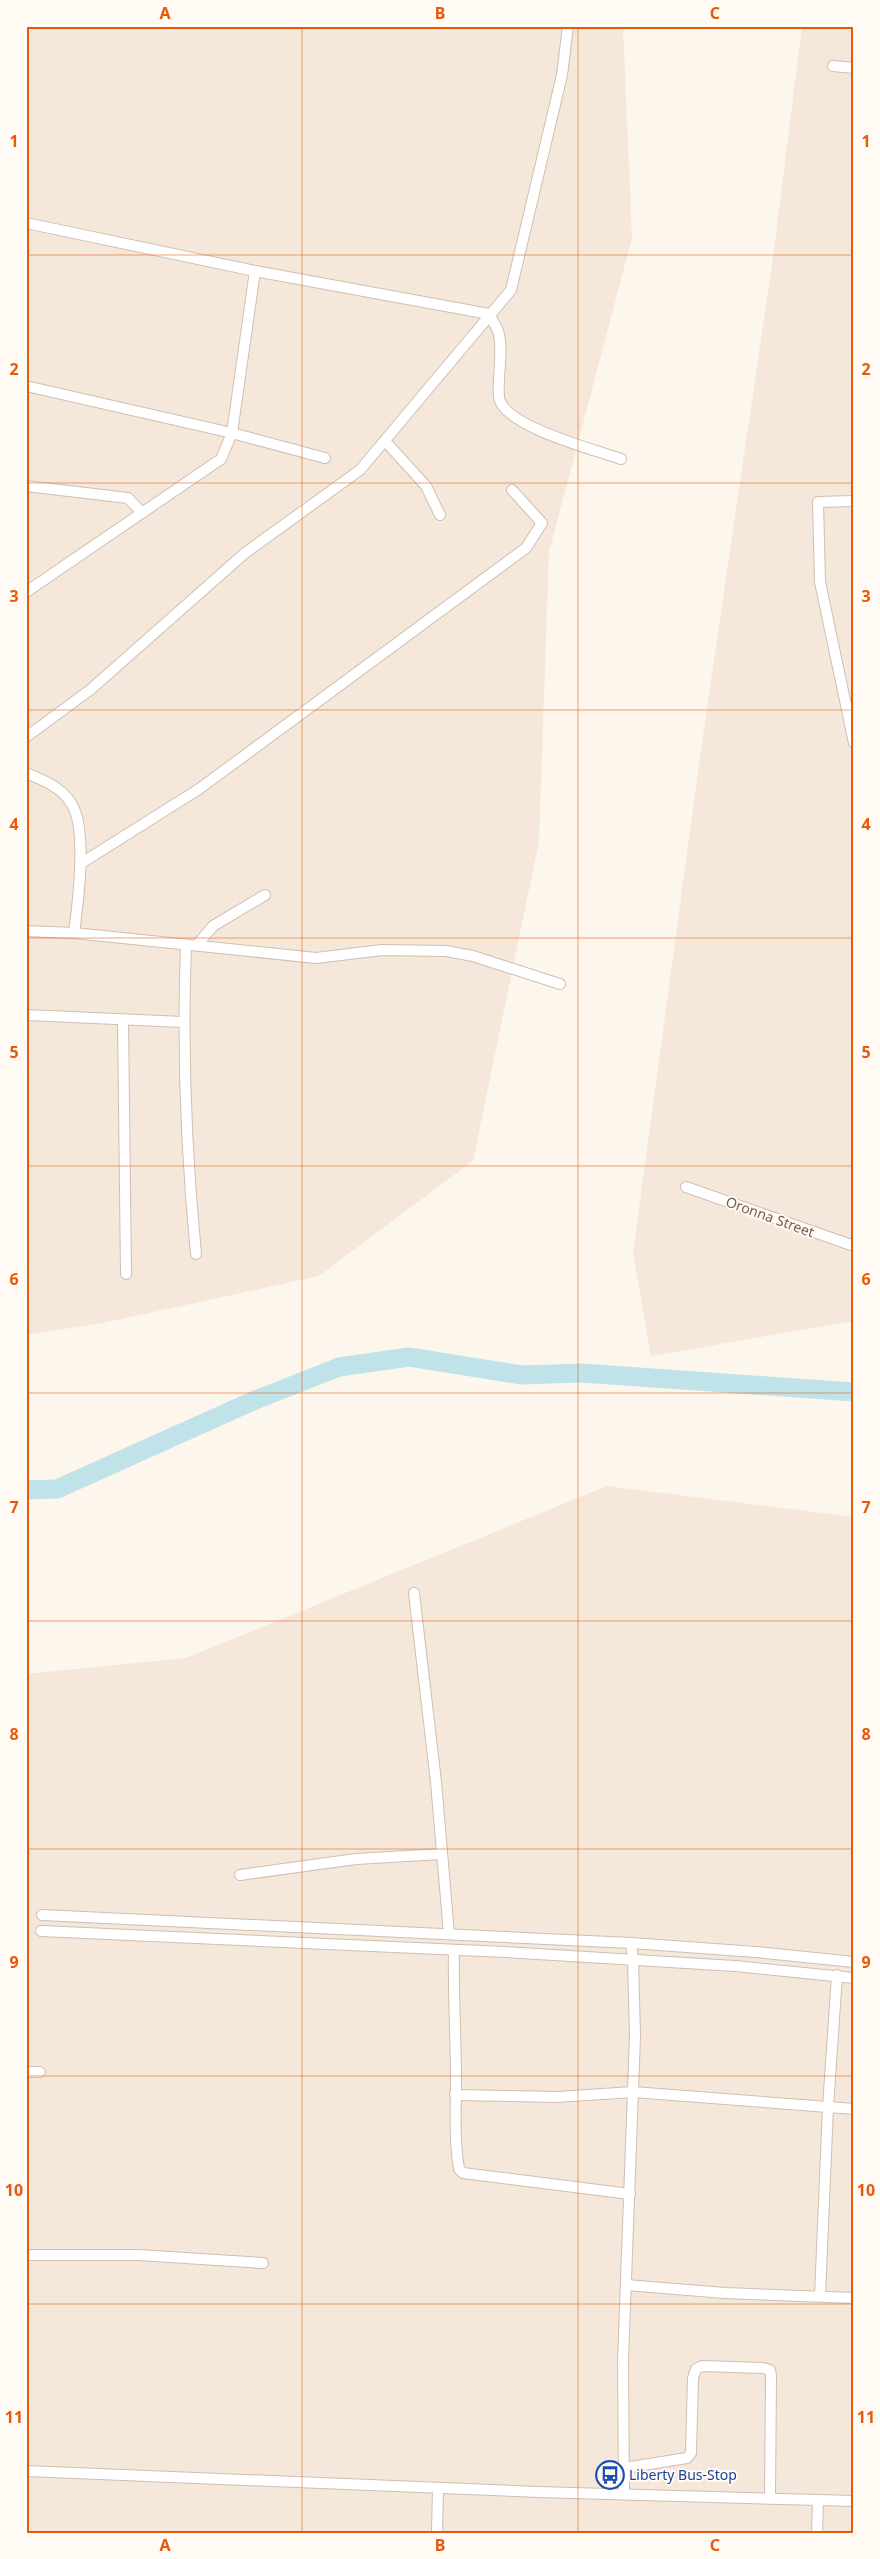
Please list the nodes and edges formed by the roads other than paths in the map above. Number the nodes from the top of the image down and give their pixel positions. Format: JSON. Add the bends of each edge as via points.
{"nodes":[{"id":1,"x":568,"y":26,"type":"edge"},
{"id":2,"x":834,"y":66,"type":"dead end"},
{"id":3,"x":854,"y":68,"type":"edge"},
{"id":4,"x":26,"y":222,"type":"edge"},
{"id":5,"x":255,"y":271,"type":"junction"},
{"id":6,"x":489,"y":314,"type":"junction"},
{"id":7,"x":26,"y":386,"type":"edge"},
{"id":8,"x":232,"y":433,"type":"junction"},
{"id":9,"x":385,"y":441,"type":"junction"},
{"id":10,"x":325,"y":458,"type":"dead end"},
{"id":11,"x":622,"y":460,"type":"dead end"},
{"id":12,"x":26,"y":486,"type":"edge"},
{"id":13,"x":512,"y":490,"type":"dead end"},
{"id":14,"x":854,"y":500,"type":"edge"},
{"id":15,"x":141,"y":512,"type":"junction"},
{"id":16,"x":440,"y":515,"type":"dead end"},
{"id":17,"x":26,"y":592,"type":"edge"},
{"id":18,"x":26,"y":736,"type":"edge"},
{"id":19,"x":854,"y":743,"type":"edge"},
{"id":20,"x":26,"y":773,"type":"edge"},
{"id":21,"x":80,"y":864,"type":"junction"},
{"id":22,"x":265,"y":895,"type":"dead end"},
{"id":23,"x":26,"y":931,"type":"edge"},
{"id":24,"x":74,"y":933,"type":"junction"},
{"id":25,"x":191,"y":945,"type":"junction"},
{"id":26,"x":560,"y":984,"type":"dead end"},
{"id":27,"x":26,"y":1015,"type":"edge"},
{"id":28,"x":123,"y":1020,"type":"junction"},
{"id":29,"x":183,"y":1022,"type":"junction"},
{"id":30,"x":686,"y":1187,"type":"dead end"},
{"id":31,"x":854,"y":1246,"type":"edge"},
{"id":32,"x":196,"y":1254,"type":"dead end"},
{"id":33,"x":126,"y":1274,"type":"dead end"},
{"id":34,"x":414,"y":1593,"type":"dead end"},
{"id":35,"x":441,"y":1854,"type":"junction"},
{"id":36,"x":240,"y":1875,"type":"dead end"},
{"id":37,"x":42,"y":1915,"type":"dead end"},
{"id":38,"x":42,"y":1931,"type":"dead end"},
{"id":39,"x":449,"y":1934,"type":"junction"},
{"id":40,"x":631,"y":1943,"type":"junction"},
{"id":41,"x":454,"y":1950,"type":"junction"},
{"id":42,"x":633,"y":1959,"type":"junction"},
{"id":43,"x":854,"y":1962,"type":"edge"},
{"id":44,"x":837,"y":1975,"type":"junction"},
{"id":45,"x":854,"y":1978,"type":"edge"},
{"id":46,"x":26,"y":2072,"type":"edge"},
{"id":47,"x":40,"y":2072,"type":"dead end"},
{"id":48,"x":633,"y":2092,"type":"junction"},
{"id":49,"x":455,"y":2095,"type":"junction"},
{"id":50,"x":828,"y":2107,"type":"junction"},
{"id":51,"x":854,"y":2109,"type":"edge"},
{"id":52,"x":630,"y":2194,"type":"junction"},
{"id":53,"x":26,"y":2255,"type":"edge"},
{"id":54,"x":263,"y":2263,"type":"dead end"},
{"id":55,"x":626,"y":2285,"type":"junction"},
{"id":56,"x":820,"y":2296,"type":"junction"},
{"id":57,"x":854,"y":2298,"type":"edge"},
{"id":58,"x":624,"y":2468,"type":"junction"},
{"id":59,"x":26,"y":2471,"type":"edge"},
{"id":60,"x":438,"y":2488,"type":"junction"},
{"id":61,"x":624,"y":2493,"type":"junction"},
{"id":62,"x":770,"y":2497,"type":"junction"},
{"id":63,"x":818,"y":2501,"type":"junction"},
{"id":64,"x":854,"y":2501,"type":"edge"},
{"id":65,"x":437,"y":2533,"type":"edge"},
{"id":66,"x":817,"y":2533,"type":"edge"}],
"edges":[{"from":1,"to":6,"type":"street","via":[[562,75],[511,290]]},
{"from":2,"to":3,"type":"street"},
{"from":4,"to":5,"type":"street"},
{"from":5,"to":6,"type":"street"},
{"from":5,"to":8,"type":"street"},
{"from":6,"to":9,"type":"street"},
{"from":6,"to":11,"type":"street","via":[[498,333],[499,399],[506,410],[524,423],[557,438]]},
{"from":7,"to":8,"type":"street"},
{"from":8,"to":10,"type":"street"},
{"from":8,"to":15,"type":"street","via":[[221,459]]},
{"from":9,"to":16,"type":"street","via":[[426,486]]},
{"from":9,"to":18,"type":"street","via":[[360,470],[245,553],[90,690]]},
{"from":12,"to":15,"type":"street","via":[[128,498]]},
{"from":13,"to":21,"type":"street","via":[[542,523],[526,548],[199,789]]},
{"from":14,"to":19,"type":"street","via":[[818,502],[820,582]]},
{"from":15,"to":17,"type":"street"},
{"from":20,"to":21,"type":"street","via":[[50,784],[77,813]]},
{"from":21,"to":24,"type":"street"},
{"from":22,"to":25,"type":"street","via":[[213,926]]},
{"from":23,"to":24,"type":"street"},
{"from":24,"to":25,"type":"street"},
{"from":25,"to":26,"type":"street","via":[[316,958],[382,950],[446,951],[473,956]]},
{"from":25,"to":29,"type":"street"},
{"from":27,"to":28,"type":"street"},
{"from":28,"to":29,"type":"street"},
{"from":28,"to":33,"type":"street"},
{"from":29,"to":32,"type":"street","via":[[186,1139]]},
{"from":30,"to":31,"type":"street","name":"Oronna Street"},
{"from":34,"to":35,"type":"street"},
{"from":35,"to":36,"type":"street","via":[[356,1859]]},
{"from":35,"to":39,"type":"street"},
{"from":37,"to":39,"type":"street"},
{"from":38,"to":41,"type":"street"},
{"from":39,"to":40,"type":"street"},
{"from":40,"to":42,"type":"street"},
{"from":40,"to":43,"type":"street"},
{"from":41,"to":42,"type":"street"},
{"from":41,"to":49,"type":"street"},
{"from":42,"to":44,"type":"street"},
{"from":42,"to":48,"type":"street"},
{"from":44,"to":45,"type":"street"},
{"from":44,"to":50,"type":"street"},
{"from":46,"to":47,"type":"street"},
{"from":48,"to":49,"type":"street","via":[[557,2097]]},
{"from":48,"to":50,"type":"street"},
{"from":48,"to":52,"type":"street"},
{"from":49,"to":52,"type":"street","via":[[456,2146],[459,2170],[463,2173]]},
{"from":50,"to":51,"type":"street"},
{"from":50,"to":56,"type":"street"},
{"from":52,"to":55,"type":"street"},
{"from":53,"to":54,"type":"street","via":[[138,2255]]},
{"from":55,"to":56,"type":"street"},
{"from":55,"to":58,"type":"street"},
{"from":56,"to":57,"type":"street"},
{"from":58,"to":61,"type":"street"},
{"from":58,"to":62,"type":"street","via":[[688,2458],[696,2369],[702,2366],[763,2368],[770,2370],[771,2376]]},
{"from":59,"to":60,"type":"street"},
{"from":60,"to":61,"type":"street"},
{"from":60,"to":65,"type":"street"},
{"from":61,"to":62,"type":"street"},
{"from":62,"to":63,"type":"street"},
{"from":63,"to":64,"type":"street"},
{"from":63,"to":66,"type":"street"}]}
